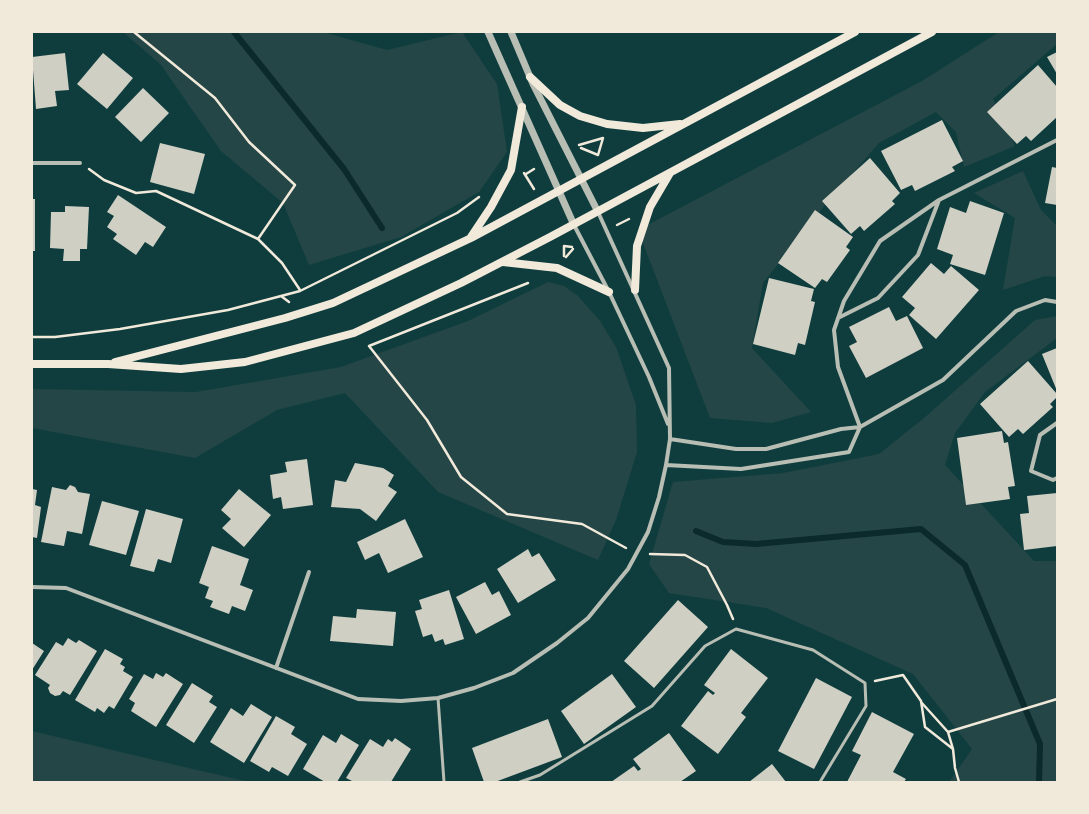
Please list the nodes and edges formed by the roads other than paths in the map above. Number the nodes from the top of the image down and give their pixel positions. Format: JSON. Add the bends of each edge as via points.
{"nodes":[{"id":1,"x":488,"y":32,"type":"edge"},
{"id":2,"x":511,"y":32,"type":"edge"},
{"id":3,"x":855,"y":32,"type":"edge"},
{"id":4,"x":932,"y":32,"type":"edge"},
{"id":5,"x":530,"y":77,"type":"junction"},
{"id":6,"x":522,"y":107,"type":"junction"},
{"id":7,"x":685,"y":124,"type":"junction"},
{"id":8,"x":1057,"y":140,"type":"edge"},
{"id":9,"x":32,"y":162,"type":"edge"},
{"id":10,"x":80,"y":163,"type":"road end"},
{"id":11,"x":670,"y":173,"type":"junction"},
{"id":12,"x":581,"y":179,"type":"junction"},
{"id":13,"x":558,"y":191,"type":"junction"},
{"id":14,"x":939,"y":200,"type":"junction"},
{"id":15,"x":598,"y":212,"type":"junction"},
{"id":16,"x":574,"y":225,"type":"junction"},
{"id":17,"x":471,"y":238,"type":"junction"},
{"id":18,"x":502,"y":262,"type":"junction"},
{"id":19,"x":635,"y":290,"type":"junction"},
{"id":20,"x":609,"y":292,"type":"junction"},
{"id":21,"x":1057,"y":302,"type":"edge"},
{"id":22,"x":838,"y":318,"type":"junction"},
{"id":23,"x":32,"y":364,"type":"edge"},
{"id":24,"x":108,"y":364,"type":"junction"},
{"id":25,"x":1057,"y":424,"type":"edge"},
{"id":26,"x":669,"y":426,"type":"junction"},
{"id":27,"x":860,"y":427,"type":"junction"},
{"id":28,"x":670,"y":440,"type":"junction"},
{"id":29,"x":666,"y":465,"type":"junction"},
{"id":30,"x":1057,"y":478,"type":"edge"},
{"id":31,"x":309,"y":572,"type":"dead end"},
{"id":32,"x":32,"y":587,"type":"edge"},
{"id":33,"x":276,"y":668,"type":"junction"},
{"id":34,"x":438,"y":698,"type":"junction"},
{"id":35,"x":444,"y":782,"type":"edge"},
{"id":36,"x":520,"y":782,"type":"edge"},
{"id":37,"x":820,"y":782,"type":"edge"}],
"edges":[{"from":1,"to":6,"type":"street"},
{"from":2,"to":5,"type":"street"},
{"from":3,"to":7,"type":"main road"},
{"from":4,"to":11,"type":"main road"},
{"from":5,"to":7,"type":"main road","via":[[560,105],[580,116],[607,124],[643,128]]},
{"from":5,"to":12,"type":"street"},
{"from":6,"to":13,"type":"street"},
{"from":6,"to":17,"type":"main road","via":[[511,170]]},
{"from":7,"to":12,"type":"main road"},
{"from":8,"to":14,"type":"street"},
{"from":9,"to":10,"type":"street"},
{"from":11,"to":15,"type":"main road"},
{"from":11,"to":19,"type":"main road","via":[[650,207],[637,246]]},
{"from":12,"to":13,"type":"main road"},
{"from":12,"to":15,"type":"street"},
{"from":13,"to":16,"type":"street"},
{"from":13,"to":17,"type":"main road"},
{"from":14,"to":22,"type":"street","via":[[880,241],[844,301]]},
{"from":14,"to":22,"type":"street","via":[[918,255],[878,298]]},
{"from":15,"to":16,"type":"main road"},
{"from":15,"to":19,"type":"street"},
{"from":16,"to":18,"type":"main road"},
{"from":16,"to":20,"type":"street"},
{"from":17,"to":24,"type":"main road","via":[[334,303]]},
{"from":18,"to":20,"type":"main road","via":[[557,268]]},
{"from":18,"to":24,"type":"main road","via":[[354,333],[245,362],[181,369]]},
{"from":19,"to":26,"type":"street","via":[[669,368]]},
{"from":20,"to":26,"type":"street","via":[[650,376]]},
{"from":21,"to":27,"type":"street","via":[[1045,300],[1016,311],[944,380]]},
{"from":22,"to":27,"type":"street","via":[[834,330],[838,367]]},
{"from":23,"to":24,"type":"main road"},
{"from":25,"to":30,"type":"street","via":[[1040,435],[1032,471],[1053,480]]},
{"from":26,"to":28,"type":"street"},
{"from":27,"to":28,"type":"street","via":[[841,429],[766,449],[736,450]]},
{"from":27,"to":29,"type":"street","via":[[849,452],[741,469]]},
{"from":28,"to":29,"type":"street"},
{"from":29,"to":34,"type":"street","via":[[648,532],[637,554],[624,575],[588,618],[513,673]]},
{"from":31,"to":33,"type":"street"},
{"from":32,"to":33,"type":"street","via":[[66,588]]},
{"from":33,"to":34,"type":"street","via":[[358,699],[401,701]]},
{"from":34,"to":35,"type":"lane"},
{"from":36,"to":37,"type":"lane","via":[[540,775],[652,706],[705,646],[736,629],[813,650],[865,683],[866,706]]}]}
